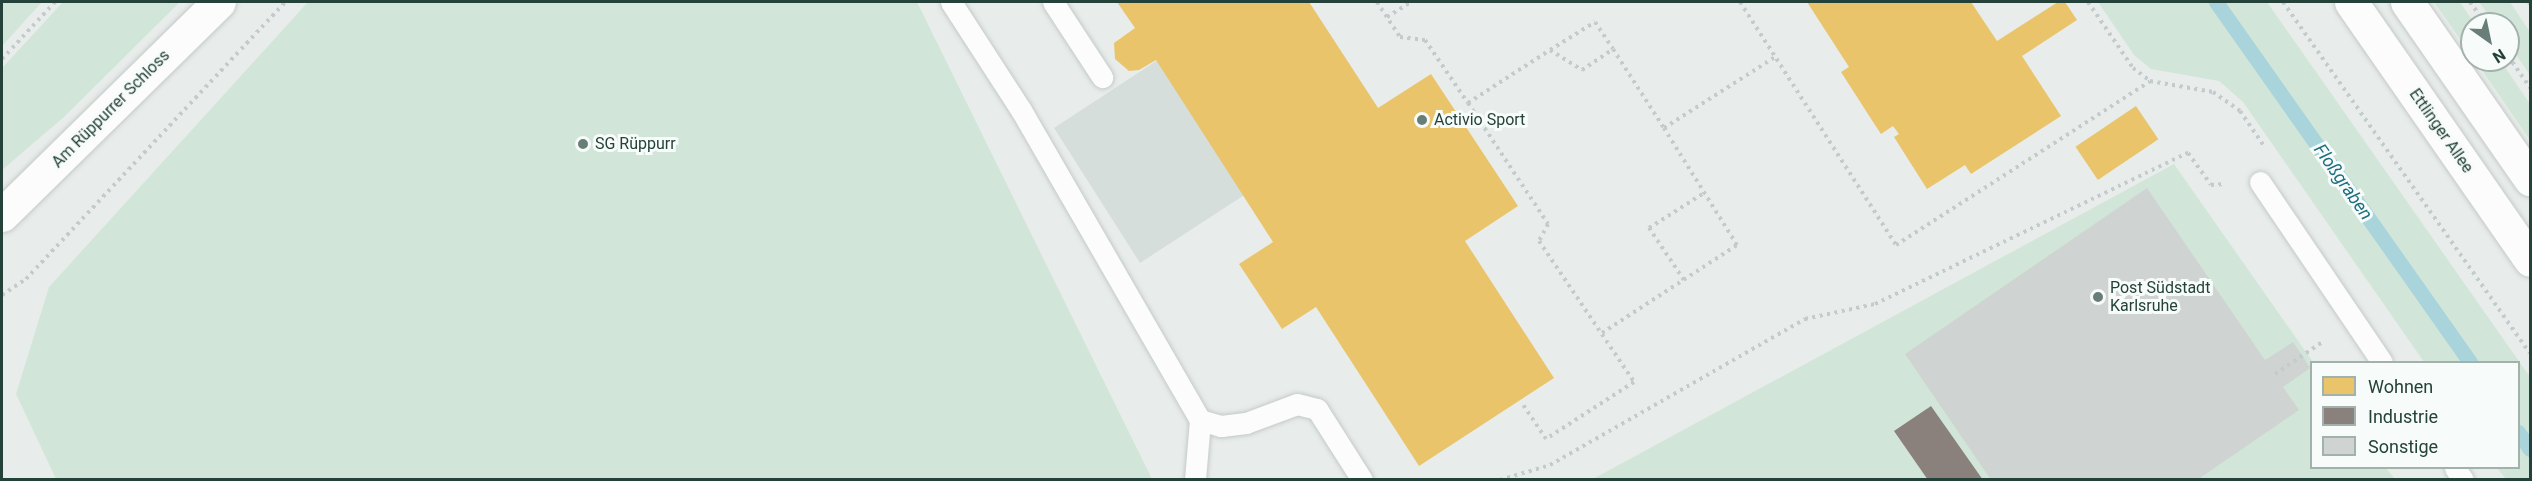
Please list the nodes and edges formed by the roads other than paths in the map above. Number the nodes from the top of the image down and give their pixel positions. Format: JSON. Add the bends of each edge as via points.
{"nodes":[{"id":1,"x":219,"y":2,"type":"edge"},
{"id":2,"x":951,"y":2,"type":"edge"},
{"id":3,"x":1053,"y":2,"type":"edge"},
{"id":4,"x":2351,"y":2,"type":"edge"},
{"id":5,"x":2407,"y":2,"type":"edge"},
{"id":6,"x":1102,"y":77,"type":"dead end"},
{"id":7,"x":2530,"y":179,"type":"edge"},
{"id":8,"x":2260,"y":182,"type":"road end"},
{"id":9,"x":2,"y":215,"type":"edge"},
{"id":10,"x":2530,"y":260,"type":"edge"},
{"id":11,"x":2381,"y":361,"type":"edge"},
{"id":12,"x":1200,"y":420,"type":"junction"},
{"id":13,"x":1195,"y":480,"type":"edge"},
{"id":14,"x":1362,"y":480,"type":"edge"}],
"edges":[{"from":1,"to":9,"type":"main road","name":"Am Rüppurrer Schloss"},
{"from":2,"to":12,"type":"lane","via":[[1021,110]]},
{"from":3,"to":6,"type":"lane"},
{"from":4,"to":10,"type":"main road","name":"Ettlinger Allee"},
{"from":5,"to":7,"type":"main road"},
{"from":8,"to":11,"type":"lane"},
{"from":12,"to":13,"type":"lane"},
{"from":12,"to":14,"type":"lane","via":[[1221,426],[1246,423],[1297,404],[1317,409]]}]}
